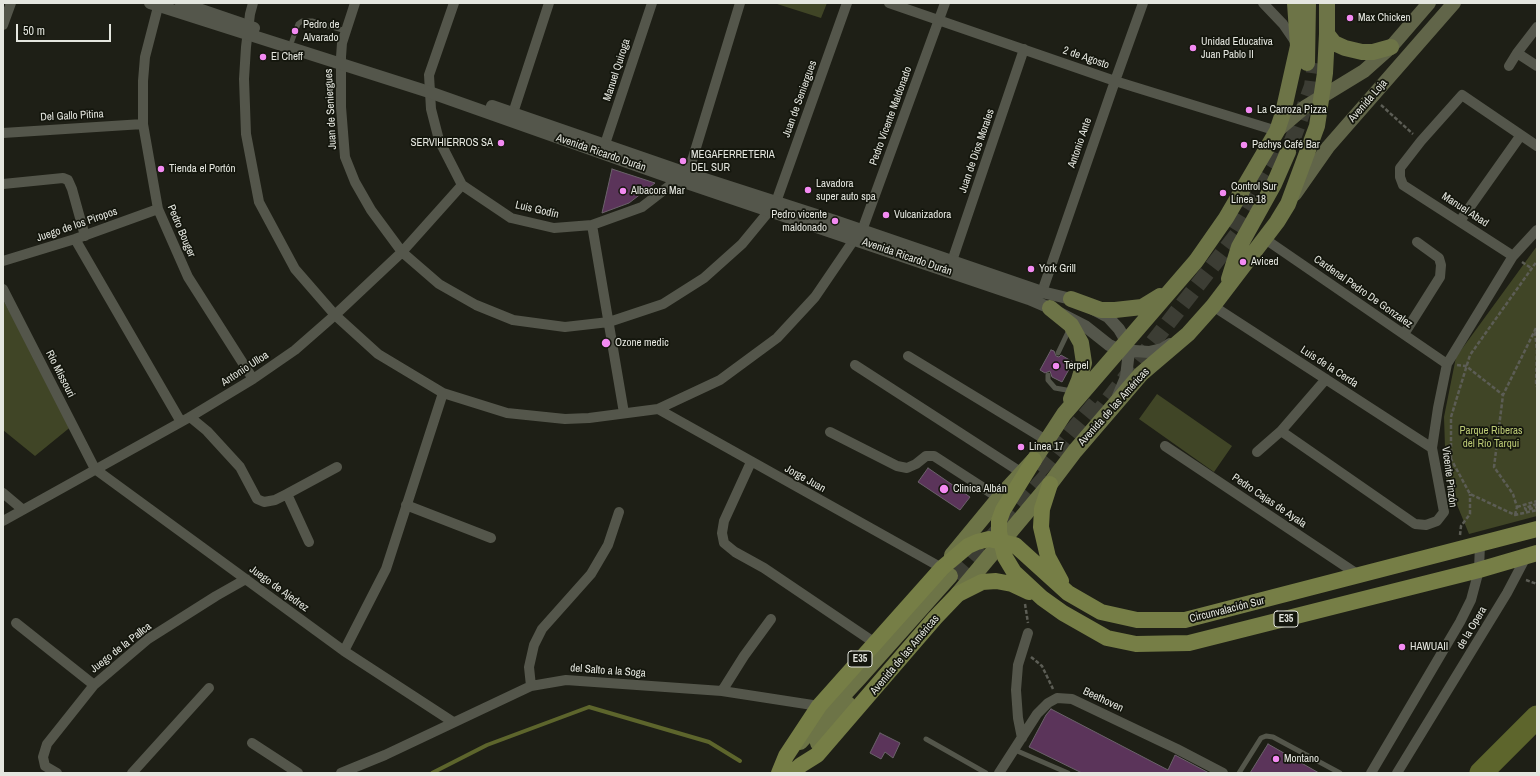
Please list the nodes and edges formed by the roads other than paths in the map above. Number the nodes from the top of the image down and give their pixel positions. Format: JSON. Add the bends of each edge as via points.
{"nodes":[{"id":1,"x":11,"y":3,"type":"edge"},
{"id":2,"x":181,"y":3,"type":"edge"},
{"id":3,"x":254,"y":3,"type":"edge"},
{"id":4,"x":356,"y":3,"type":"edge"},
{"id":5,"x":454,"y":3,"type":"edge"},
{"id":6,"x":550,"y":3,"type":"edge"},
{"id":7,"x":652,"y":3,"type":"edge"},
{"id":8,"x":740,"y":3,"type":"edge"},
{"id":9,"x":847,"y":3,"type":"edge"},
{"id":10,"x":889,"y":3,"type":"edge"},
{"id":11,"x":945,"y":3,"type":"edge"},
{"id":12,"x":1143,"y":3,"type":"edge"},
{"id":13,"x":1263,"y":3,"type":"edge"},
{"id":14,"x":1295,"y":3,"type":"edge"},
{"id":15,"x":1308,"y":3,"type":"edge"},
{"id":16,"x":1318,"y":3,"type":"edge"},
{"id":17,"x":1327,"y":3,"type":"edge"},
{"id":18,"x":1429,"y":3,"type":"edge"},
{"id":19,"x":1454,"y":3,"type":"edge"},
{"id":20,"x":156,"y":4,"type":"edge"},
{"id":21,"x":939,"y":19,"type":"junction"},
{"id":22,"x":3,"y":25,"type":"edge"},
{"id":23,"x":1537,"y":27,"type":"edge"},
{"id":24,"x":247,"y":30,"type":"junction"},
{"id":25,"x":346,"y":30,"type":"junction"},
{"id":26,"x":1328,"y":34,"type":"junction"},
{"id":27,"x":292,"y":41,"type":"junction"},
{"id":28,"x":1298,"y":46,"type":"junction"},
{"id":29,"x":1391,"y":47,"type":"junction"},
{"id":30,"x":1024,"y":49,"type":"junction"},
{"id":31,"x":1517,"y":53,"type":"junction"},
{"id":32,"x":341,"y":60,"type":"junction"},
{"id":33,"x":1508,"y":66,"type":"dead end"},
{"id":34,"x":1537,"y":66,"type":"edge"},
{"id":35,"x":1115,"y":81,"type":"junction"},
{"id":36,"x":429,"y":84,"type":"junction"},
{"id":37,"x":1322,"y":95,"type":"junction"},
{"id":38,"x":513,"y":113,"type":"junction"},
{"id":39,"x":143,"y":124,"type":"junction"},
{"id":40,"x":1277,"y":131,"type":"junction"},
{"id":41,"x":3,"y":133,"type":"edge"},
{"id":42,"x":1520,"y":135,"type":"junction"},
{"id":43,"x":605,"y":144,"type":"junction"},
{"id":44,"x":1537,"y":146,"type":"edge"},
{"id":45,"x":1288,"y":152,"type":"tunnel mouth"},
{"id":46,"x":682,"y":176,"type":"junction"},
{"id":47,"x":3,"y":184,"type":"edge"},
{"id":48,"x":462,"y":185,"type":"junction"},
{"id":49,"x":1288,"y":204,"type":"junction"},
{"id":50,"x":773,"y":206,"type":"junction"},
{"id":51,"x":158,"y":208,"type":"junction"},
{"id":52,"x":1460,"y":221,"type":"junction"},
{"id":53,"x":592,"y":225,"type":"junction"},
{"id":54,"x":1537,"y":230,"type":"edge"},
{"id":55,"x":858,"y":235,"type":"junction"},
{"id":56,"x":85,"y":236,"type":"junction"},
{"id":57,"x":1265,"y":239,"type":"junction"},
{"id":58,"x":75,"y":240,"type":"junction"},
{"id":59,"x":1417,"y":242,"type":"dead end"},
{"id":60,"x":402,"y":252,"type":"junction"},
{"id":61,"x":1512,"y":256,"type":"junction"},
{"id":62,"x":3,"y":261,"type":"edge"},
{"id":63,"x":952,"y":261,"type":"junction"},
{"id":64,"x":3,"y":289,"type":"edge"},
{"id":65,"x":1170,"y":290,"type":"junction"},
{"id":66,"x":1225,"y":290,"type":"junction"},
{"id":67,"x":1042,"y":292,"type":"junction"},
{"id":68,"x":1071,"y":299,"type":"junction"},
{"id":69,"x":1213,"y":306,"type":"junction"},
{"id":70,"x":1050,"y":308,"type":"junction"},
{"id":71,"x":335,"y":315,"type":"junction"},
{"id":72,"x":609,"y":322,"type":"junction"},
{"id":73,"x":1071,"y":325,"type":"junction"},
{"id":74,"x":1188,"y":334,"type":"junction"},
{"id":75,"x":1404,"y":334,"type":"junction"},
{"id":76,"x":1125,"y":347,"type":"junction"},
{"id":77,"x":1058,"y":353,"type":"dead end"},
{"id":78,"x":908,"y":356,"type":"dead end"},
{"id":79,"x":855,"y":364,"type":"dead end"},
{"id":80,"x":1447,"y":364,"type":"junction"},
{"id":81,"x":1048,"y":375,"type":"dead end"},
{"id":82,"x":253,"y":379,"type":"junction"},
{"id":83,"x":1326,"y":379,"type":"junction"},
{"id":84,"x":1074,"y":392,"type":"junction"},
{"id":85,"x":443,"y":393,"type":"junction"},
{"id":86,"x":658,"y":409,"type":"junction"},
{"id":87,"x":624,"y":413,"type":"junction"},
{"id":88,"x":1064,"y":414,"type":"junction"},
{"id":89,"x":1104,"y":417,"type":"junction"},
{"id":90,"x":186,"y":420,"type":"junction"},
{"id":91,"x":1280,"y":431,"type":"junction"},
{"id":92,"x":830,"y":432,"type":"dead end"},
{"id":93,"x":1046,"y":440,"type":"junction"},
{"id":94,"x":1164,"y":446,"type":"dead end"},
{"id":95,"x":1432,"y":448,"type":"junction"},
{"id":96,"x":1257,"y":452,"type":"dead end"},
{"id":97,"x":1034,"y":460,"type":"junction"},
{"id":98,"x":751,"y":462,"type":"junction"},
{"id":99,"x":337,"y":467,"type":"dead end"},
{"id":100,"x":95,"y":469,"type":"junction"},
{"id":101,"x":1022,"y":473,"type":"junction"},
{"id":102,"x":1050,"y":484,"type":"junction"},
{"id":103,"x":3,"y":494,"type":"edge"},
{"id":104,"x":287,"y":494,"type":"junction"},
{"id":105,"x":999,"y":498,"type":"junction"},
{"id":106,"x":406,"y":505,"type":"junction"},
{"id":107,"x":22,"y":509,"type":"junction"},
{"id":108,"x":619,"y":512,"type":"dead end"},
{"id":109,"x":3,"y":520,"type":"edge"},
{"id":110,"x":1537,"y":529,"type":"edge"},
{"id":111,"x":491,"y":538,"type":"dead end"},
{"id":112,"x":1002,"y":541,"type":"junction"},
{"id":113,"x":309,"y":542,"type":"dead end"},
{"id":114,"x":1480,"y":544,"type":"junction"},
{"id":115,"x":1532,"y":554,"type":"edge"},
{"id":116,"x":1479,"y":570,"type":"junction"},
{"id":117,"x":1360,"y":576,"type":"junction"},
{"id":118,"x":246,"y":579,"type":"junction"},
{"id":119,"x":951,"y":579,"type":"junction"},
{"id":120,"x":1068,"y":593,"type":"junction"},
{"id":121,"x":1042,"y":598,"type":"junction"},
{"id":122,"x":771,"y":619,"type":"dead end"},
{"id":123,"x":16,"y":623,"type":"dead end"},
{"id":124,"x":1028,"y":633,"type":"dead end"},
{"id":125,"x":875,"y":643,"type":"junction"},
{"id":126,"x":344,"y":651,"type":"junction"},
{"id":127,"x":94,"y":685,"type":"junction"},
{"id":128,"x":531,"y":686,"type":"junction"},
{"id":129,"x":209,"y":688,"type":"dead end"},
{"id":130,"x":722,"y":691,"type":"junction"},
{"id":131,"x":819,"y":706,"type":"junction"},
{"id":132,"x":453,"y":722,"type":"junction"},
{"id":133,"x":1022,"y":738,"type":"junction"},
{"id":134,"x":926,"y":739,"type":"dead end"},
{"id":135,"x":252,"y":743,"type":"dead end"},
{"id":136,"x":1015,"y":750,"type":"junction"},
{"id":137,"x":786,"y":756,"type":"junction"},
{"id":138,"x":797,"y":769,"type":"edge"},
{"id":139,"x":57,"y":773,"type":"edge"},
{"id":140,"x":132,"y":773,"type":"edge"},
{"id":141,"x":298,"y":773,"type":"edge"},
{"id":142,"x":341,"y":773,"type":"edge"},
{"id":143,"x":779,"y":773,"type":"edge"},
{"id":144,"x":986,"y":773,"type":"edge"},
{"id":145,"x":999,"y":773,"type":"edge"},
{"id":146,"x":1068,"y":773,"type":"edge"},
{"id":147,"x":1224,"y":773,"type":"edge"},
{"id":148,"x":1239,"y":773,"type":"edge"},
{"id":149,"x":1340,"y":773,"type":"edge"},
{"id":150,"x":1371,"y":773,"type":"edge"},
{"id":151,"x":1397,"y":773,"type":"edge"}],
"edges":[{"from":1,"to":22,"type":"street"},
{"from":2,"to":24,"type":"street","name":"Avenida Ricardo Durán"},
{"from":3,"to":24,"type":"street","name":"Pedro Vicente Maldonado"},
{"from":4,"to":25,"type":"street","name":"Juan de Seniergues"},
{"from":5,"to":36,"type":"street","name":"Luis Godín"},
{"from":6,"to":38,"type":"street"},
{"from":7,"to":43,"type":"street","name":"Manuel Quiroga"},
{"from":8,"to":46,"type":"street","name":"Luis Godín","via":[[691,164]]},
{"from":9,"to":50,"type":"street","name":"Juan de Seniergues"},
{"from":10,"to":21,"type":"street","name":"2 de Agosto"},
{"from":11,"to":21,"type":"street","name":"Pedro Vicente Maldonado"},
{"from":12,"to":35,"type":"street","name":"Antonio Ante"},
{"from":13,"to":28,"type":"street","via":[[1283,24]]},
{"from":14,"to":28,"type":"main road","name":"Avenida de las Américas"},
{"from":15,"to":16,"type":"main road","via":[[1311,63]]},
{"from":17,"to":26,"type":"main road","name":"Avenida de las Américas"},
{"from":18,"to":29,"type":"main road","name":"Avenida Loja"},
{"from":19,"to":49,"type":"main road","name":"Avenida Loja","via":[[1328,147]]},
{"from":20,"to":24,"type":"street","name":"Avenida Ricardo Durán"},
{"from":20,"to":39,"type":"street","name":"Pedro Bouger","via":[[145,57]]},
{"from":21,"to":30,"type":"street","name":"2 de Agosto"},
{"from":21,"to":55,"type":"street","name":"Pedro Vicente Maldonado"},
{"from":23,"to":31,"type":"street"},
{"from":24,"to":27,"type":"street","name":"Avenida Ricardo Durán"},
{"from":24,"to":32,"type":"street","name":"Avenida Ricardo Durán"},
{"from":24,"to":71,"type":"street","name":"Pedro Vicente Maldonado","via":[[244,79],[246,134],[259,202],[295,269]]},
{"from":25,"to":27,"type":"lane","via":[[312,21],[302,21],[298,24]]},
{"from":25,"to":32,"type":"street","name":"Juan de Seniergues"},
{"from":26,"to":29,"type":"main road","via":[[1334,43],[1362,52]]},
{"from":26,"to":37,"type":"main road","name":"Avenida de las Américas"},
{"from":27,"to":32,"type":"street","name":"Avenida Ricardo Durán"},
{"from":28,"to":40,"type":"main road","name":"Avenida de las Américas"},
{"from":29,"to":37,"type":"main road","name":"Avenida Loja","via":[[1364,71]]},
{"from":30,"to":35,"type":"street","name":"2 de Agosto"},
{"from":30,"to":63,"type":"street","name":"Juan de Dios Morales"},
{"from":31,"to":33,"type":"street"},
{"from":31,"to":34,"type":"street"},
{"from":32,"to":36,"type":"street","name":"Avenida Ricardo Durán"},
{"from":32,"to":60,"type":"street","name":"Juan de Seniergues","via":[[345,157],[355,182],[371,210]]},
{"from":35,"to":40,"type":"street","name":"2 de Agosto"},
{"from":35,"to":67,"type":"street","name":"Antonio Ante"},
{"from":36,"to":38,"type":"street","name":"Avenida Ricardo Durán"},
{"from":36,"to":46,"type":"street","name":"Avenida Ricardo Durán"},
{"from":36,"to":48,"type":"street","name":"Luis Godín","via":[[431,109],[439,140]]},
{"from":37,"to":40,"type":"main road","name":"Avenida Loja"},
{"from":37,"to":49,"type":"main road","name":"Avenida de las Américas","via":[[1317,126]]},
{"from":38,"to":43,"type":"street","name":"Avenida Ricardo Durán"},
{"from":39,"to":41,"type":"street","name":"Del Gallo Pitina"},
{"from":39,"to":51,"type":"street","name":"Pedro Bouger"},
{"from":40,"to":65,"type":"main road","name":"Avenida de las Américas","via":[[1226,218],[1196,261]]},
{"from":42,"to":44,"type":"street"},
{"from":42,"to":52,"type":"street"},
{"from":42,"to":52,"type":"street","name":"Manuel Abad","via":[[1462,95],[1400,168],[1403,186]]},
{"from":43,"to":46,"type":"street","name":"Avenida Ricardo Durán"},
{"from":45,"to":66,"type":"main road","via":[[1240,248]]},
{"from":46,"to":50,"type":"street","name":"Avenida Ricardo Durán"},
{"from":46,"to":53,"type":"street","name":"Luis Godín","via":[[642,208]]},
{"from":47,"to":56,"type":"street","via":[[63,178],[68,180]]},
{"from":48,"to":53,"type":"street","name":"Luis Godín","via":[[511,218],[554,228]]},
{"from":48,"to":60,"type":"street","name":"Antonio Ulloa"},
{"from":49,"to":57,"type":"main road","name":"Avenida de las Américas"},
{"from":50,"to":55,"type":"street","name":"Avenida Ricardo Durán"},
{"from":50,"to":72,"type":"street","name":"Juan de Seniergues","via":[[742,244],[704,278],[663,304]]},
{"from":51,"to":56,"type":"street","name":"Juego de los Piropos"},
{"from":51,"to":82,"type":"street","name":"Pedro Bouger","via":[[188,277]]},
{"from":52,"to":61,"type":"street","name":"Manuel Abad"},
{"from":53,"to":72,"type":"street"},
{"from":54,"to":61,"type":"street","name":"Vicente Pinzón"},
{"from":55,"to":63,"type":"street","name":"Avenida Ricardo Durán"},
{"from":55,"to":70,"type":"street","name":"Avenida Ricardo Durán"},
{"from":55,"to":86,"type":"street","name":"Pedro Vicente Maldonado","via":[[815,298],[777,338],[720,380]]},
{"from":56,"to":58,"type":"street","name":"Juego de los Piropos"},
{"from":57,"to":66,"type":"main road","name":"Avenida de las Américas"},
{"from":57,"to":75,"type":"street","name":"Cardenal Pedro De Gonzalez"},
{"from":58,"to":62,"type":"street","name":"Juego de los Piropos"},
{"from":58,"to":90,"type":"street"},
{"from":59,"to":75,"type":"street","via":[[1440,258],[1440,277]]},
{"from":60,"to":71,"type":"street","name":"Antonio Ulloa"},
{"from":60,"to":72,"type":"street","name":"Juan de Seniergues","via":[[439,284],[476,306],[513,320],[565,327]]},
{"from":61,"to":80,"type":"street","name":"Vicente Pinzón"},
{"from":63,"to":67,"type":"street","name":"Avenida Ricardo Durán"},
{"from":64,"to":100,"type":"street","name":"Rio Missouri"},
{"from":65,"to":68,"type":"main road","via":[[1142,306],[1115,310],[1101,310]]},
{"from":65,"to":76,"type":"main road","name":"Avenida de las Américas"},
{"from":66,"to":69,"type":"main road","name":"Avenida de las Américas"},
{"from":67,"to":68,"type":"street","name":"Avenida Ricardo Durán"},
{"from":68,"to":76,"type":"street","name":"Avenida Ricardo Durán","via":[[1108,317],[1120,329]]},
{"from":69,"to":74,"type":"main road","name":"Avenida de las Américas"},
{"from":69,"to":83,"type":"street","name":"Luis de la Cerda"},
{"from":70,"to":73,"type":"main road"},
{"from":70,"to":76,"type":"street","name":"Avenida Ricardo Durán","via":[[1085,326],[1109,345]]},
{"from":71,"to":82,"type":"street","name":"Antonio Ulloa","via":[[295,350]]},
{"from":71,"to":85,"type":"street","name":"Pedro Vicente Maldonado","via":[[378,354]]},
{"from":72,"to":87,"type":"street"},
{"from":73,"to":77,"type":"lane"},
{"from":73,"to":84,"type":"main road","via":[[1081,342],[1084,363]]},
{"from":74,"to":76,"type":"street","via":[[1162,349],[1149,352]]},
{"from":74,"to":89,"type":"main road","name":"Avenida de las Américas","via":[[1141,374]]},
{"from":75,"to":80,"type":"street","name":"Cardenal Pedro De Gonzalez"},
{"from":76,"to":88,"type":"main road","name":"Avenida de las Américas"},
{"from":76,"to":89,"type":"street","via":[[1126,377],[1118,396]]},
{"from":78,"to":93,"type":"street"},
{"from":79,"to":101,"type":"street"},
{"from":80,"to":95,"type":"street","name":"Vicente Pinzón"},
{"from":81,"to":84,"type":"lane","via":[[1048,380],[1055,388]]},
{"from":82,"to":90,"type":"street","name":"Antonio Ulloa"},
{"from":83,"to":91,"type":"street"},
{"from":83,"to":95,"type":"street","name":"Luis de la Cerda"},
{"from":84,"to":88,"type":"main road"},
{"from":85,"to":87,"type":"street","name":"Pedro Vicente Maldonado","via":[[507,413],[539,417],[589,418]]},
{"from":85,"to":106,"type":"street"},
{"from":86,"to":87,"type":"street","name":"Pedro Vicente Maldonado"},
{"from":86,"to":98,"type":"street","name":"Jorge Juan"},
{"from":88,"to":93,"type":"main road","name":"Avenida de las Américas"},
{"from":89,"to":102,"type":"main road","name":"Avenida de las Américas"},
{"from":90,"to":100,"type":"street","name":"Antonio Ulloa"},
{"from":90,"to":104,"type":"street","via":[[207,431],[240,467],[257,499],[264,502]]},
{"from":91,"to":95,"type":"street","name":"Vicente Pinzón","via":[[1415,524],[1426,525],[1437,520],[1444,512]]},
{"from":91,"to":96,"type":"street"},
{"from":92,"to":105,"type":"street","via":[[896,466],[907,468],[926,456],[934,456]]},
{"from":93,"to":97,"type":"main road","name":"Avenida de las Américas"},
{"from":94,"to":117,"type":"street","name":"Pedro Cajas de Ayala"},
{"from":97,"to":101,"type":"main road","name":"Avenida de las Américas"},
{"from":97,"to":112,"type":"highway","via":[[999,521]]},
{"from":98,"to":119,"type":"street","name":"Jorge Juan"},
{"from":98,"to":125,"type":"street","via":[[724,520],[724,543]]},
{"from":99,"to":104,"type":"street"},
{"from":100,"to":107,"type":"street","name":"Antonio Ulloa"},
{"from":100,"to":118,"type":"street","name":"Juego de Ajedrez"},
{"from":101,"to":105,"type":"main road","name":"Avenida de las Américas"},
{"from":102,"to":112,"type":"main road","name":"Avenida de las Américas"},
{"from":102,"to":120,"type":"highway","via":[[1042,509],[1040,527],[1048,557]]},
{"from":103,"to":107,"type":"street"},
{"from":104,"to":113,"type":"street"},
{"from":105,"to":119,"type":"main road","name":"Avenida de las Américas"},
{"from":106,"to":111,"type":"street"},
{"from":106,"to":126,"type":"street","via":[[386,569]]},
{"from":107,"to":109,"type":"street","name":"Antonio Ulloa"},
{"from":108,"to":128,"type":"street","via":[[608,545],[591,574],[542,629],[534,645],[529,667]]},
{"from":110,"to":114,"type":"highway","name":"Circunvalación Sur","number":"E35"},
{"from":112,"to":119,"type":"main road","name":"Avenida de las Américas"},
{"from":112,"to":119,"type":"highway","name":"Circunvalación Sur","number":"E35","via":[[989,539],[968,546]]},
{"from":112,"to":120,"type":"highway","name":"Circunvalación Sur","number":"E35","via":[[1017,546]]},
{"from":112,"to":121,"type":"highway","via":[[1005,557],[1014,572]]},
{"from":114,"to":116,"type":"street","name":"de la Opera"},
{"from":114,"to":117,"type":"highway","name":"Circunvalación Sur","number":"E35"},
{"from":115,"to":116,"type":"highway","name":"Circunvalación Sur","number":"E35"},
{"from":115,"to":151,"type":"street","name":"de la Opera"},
{"from":116,"to":121,"type":"highway","name":"Circunvalación Sur","number":"E35","via":[[1189,643],[1136,644],[1107,638]]},
{"from":116,"to":150,"type":"street","name":"de la Opera","via":[[1471,600],[1460,622]]},
{"from":117,"to":120,"type":"highway","name":"Circunvalación Sur","number":"E35","via":[[1185,620],[1137,620],[1101,612]]},
{"from":118,"to":126,"type":"street","name":"Juego de Ajedrez"},
{"from":118,"to":127,"type":"street","name":"Juego de la Pallca","via":[[148,640]]},
{"from":119,"to":121,"type":"highway","number":"E35","via":[[1012,584]]},
{"from":119,"to":125,"type":"highway","name":"Avenida de las Américas","number":"E35"},
{"from":119,"to":137,"type":"main road","name":"Avenida de las Américas"},
{"from":119,"to":138,"type":"highway","name":"Avenida de las Américas","number":"E35","via":[[935,618],[817,756]]},
{"from":122,"to":130,"type":"street"},
{"from":123,"to":127,"type":"street"},
{"from":124,"to":133,"type":"street","via":[[1018,665],[1016,690]]},
{"from":125,"to":131,"type":"highway","name":"Avenida de las Américas","number":"E35"},
{"from":126,"to":132,"type":"street","name":"Juego de Ajedrez"},
{"from":127,"to":139,"type":"street","name":"Juego de la Pallca","via":[[47,744],[43,757],[45,766]]},
{"from":128,"to":130,"type":"street","name":"del Salto a la Soga","via":[[566,680]]},
{"from":128,"to":132,"type":"street","name":"del Salto a la Soga"},
{"from":129,"to":140,"type":"street"},
{"from":130,"to":131,"type":"street","name":"del Salto a la Soga"},
{"from":131,"to":137,"type":"highway","name":"Avenida de las Américas","number":"E35"},
{"from":132,"to":142,"type":"street","name":"del Salto a la Soga"},
{"from":133,"to":136,"type":"street","name":"Beethoven"},
{"from":133,"to":147,"type":"street","name":"Beethoven","via":[[1037,714],[1048,703],[1057,698],[1072,699]]},
{"from":134,"to":144,"type":"lane"},
{"from":135,"to":141,"type":"street"},
{"from":136,"to":145,"type":"street","name":"Beethoven"},
{"from":136,"to":146,"type":"lane"},
{"from":137,"to":143,"type":"highway","name":"Avenida de las Américas","number":"E35"},
{"from":148,"to":149,"type":"lane","via":[[1261,738],[1266,736],[1273,737]]}]}
